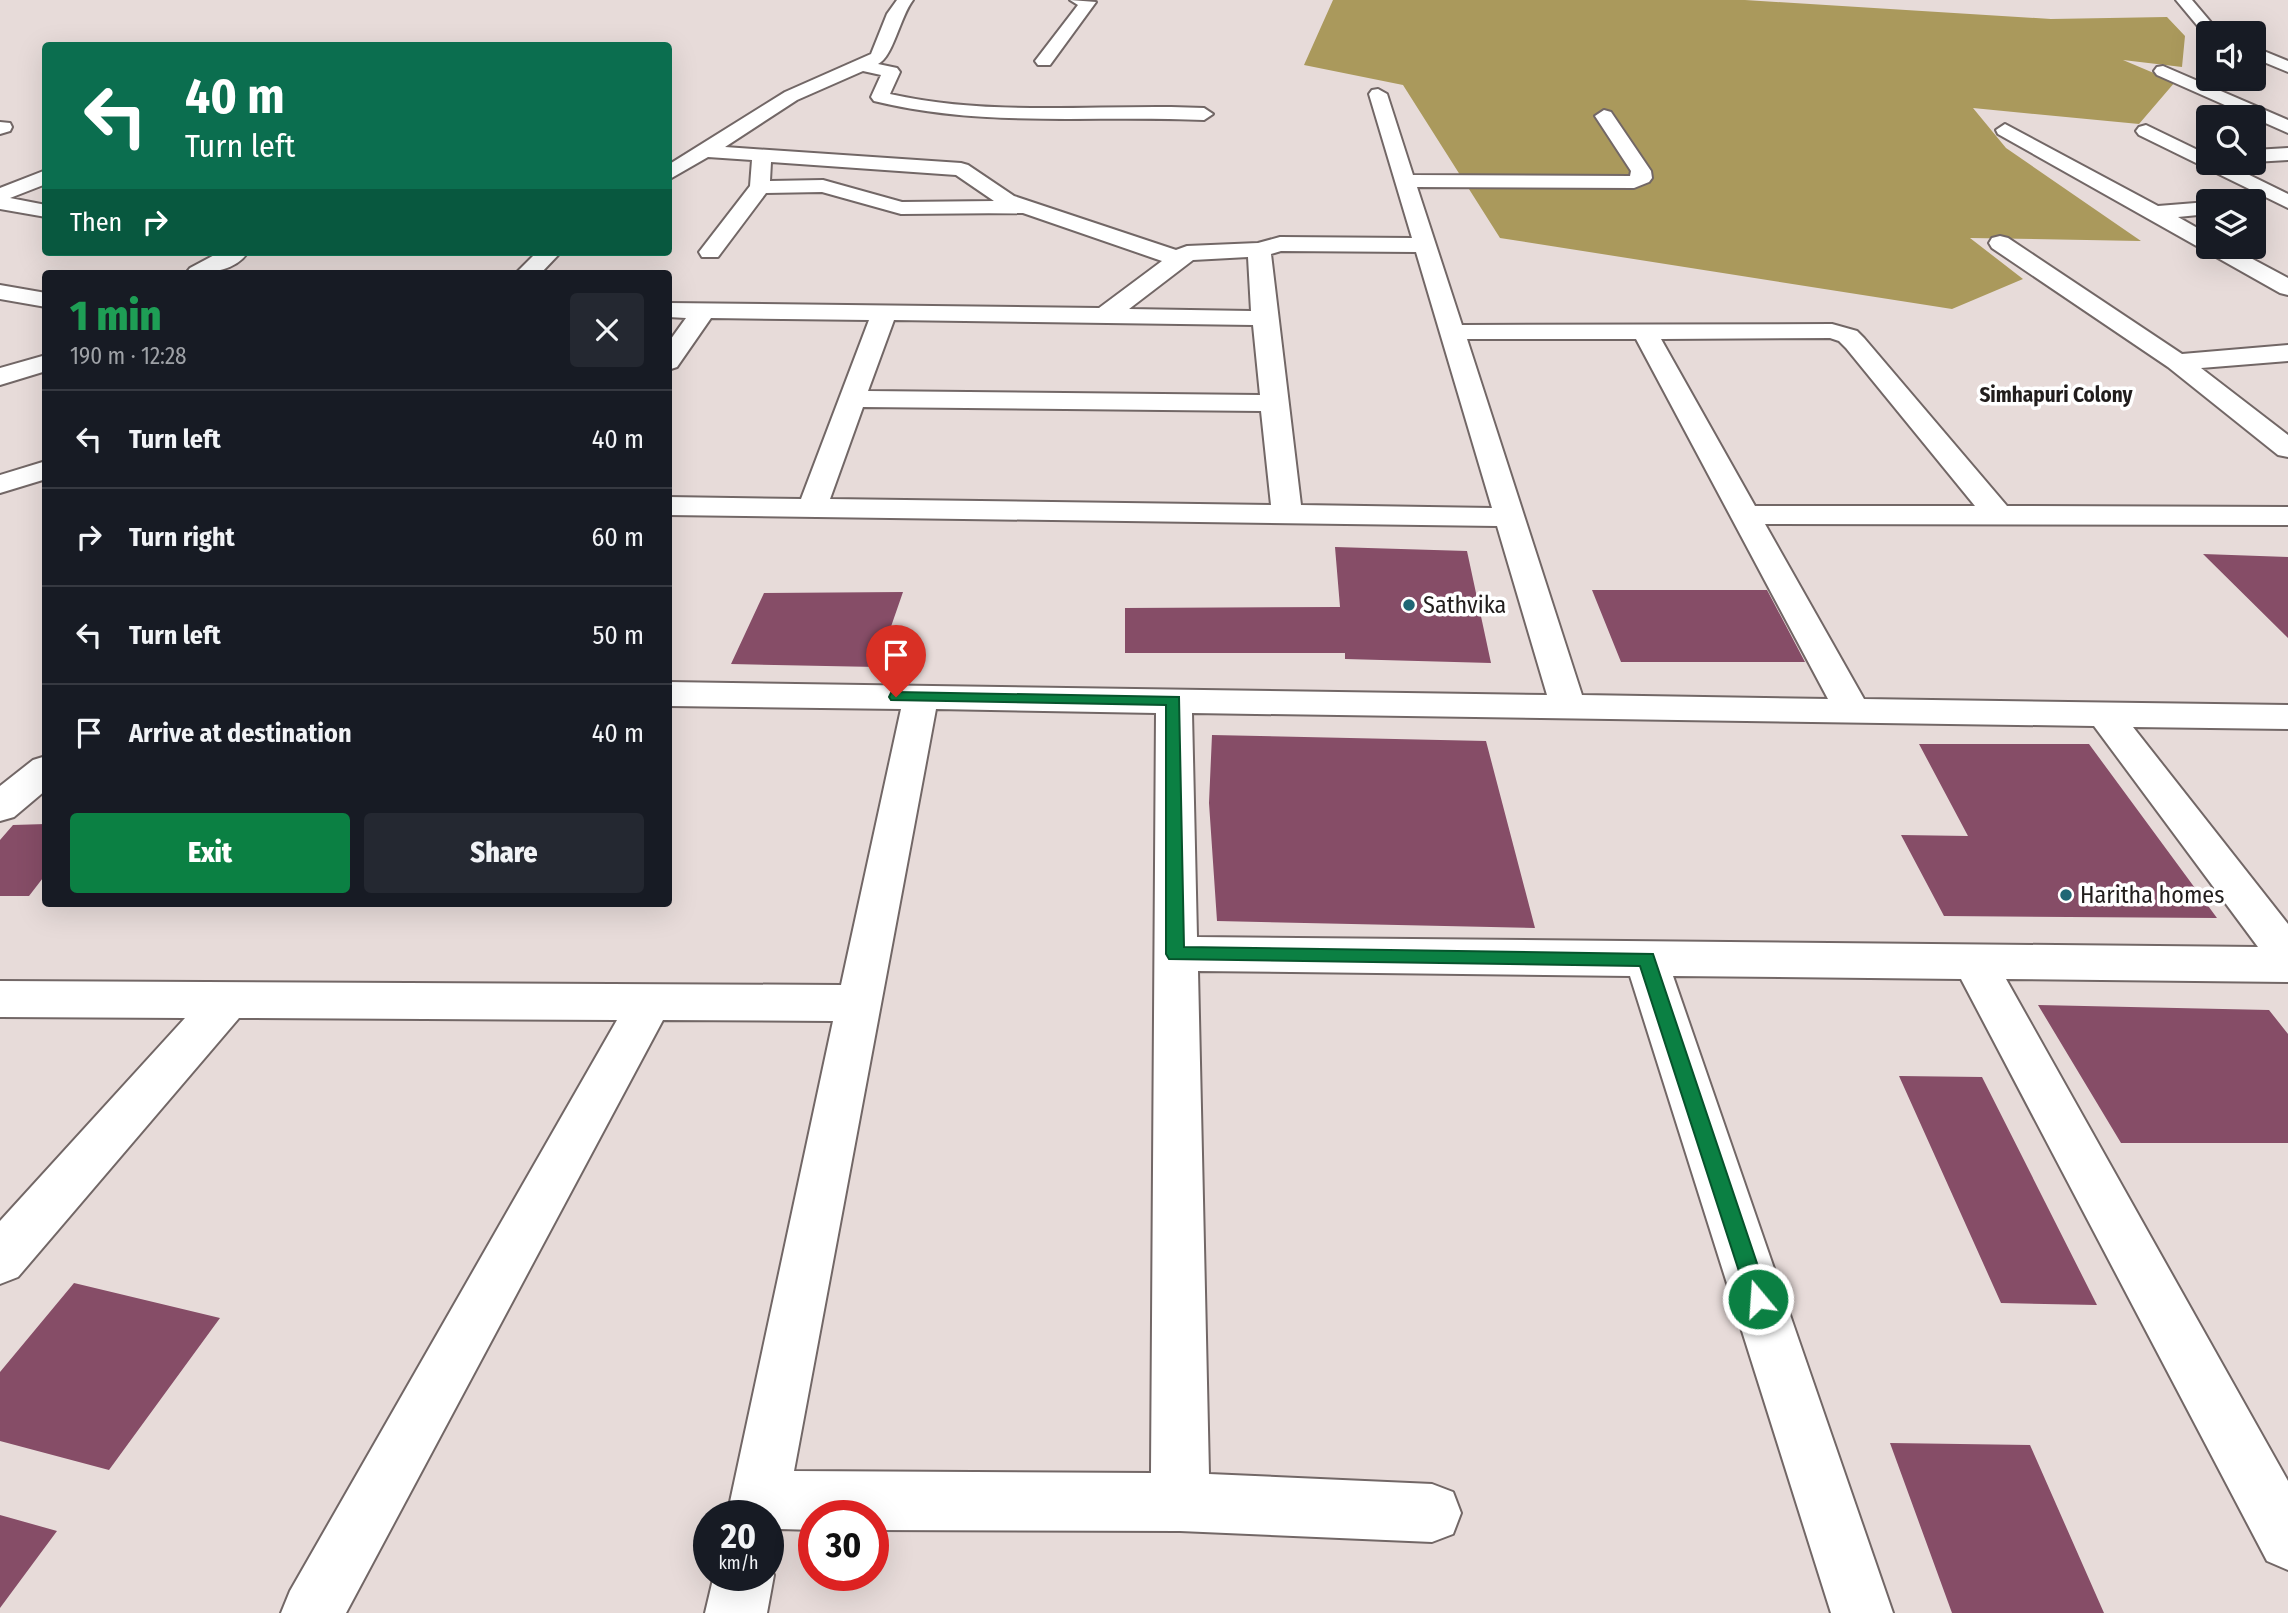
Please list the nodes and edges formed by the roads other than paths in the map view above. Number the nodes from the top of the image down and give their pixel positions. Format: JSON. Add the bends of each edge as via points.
{"nodes":[{"id":1,"x":905,"y":0,"type":"edge"},
{"id":2,"x":1078,"y":0,"type":"edge"},
{"id":3,"x":2184,"y":0,"type":"edge"},
{"id":4,"x":2202,"y":21,"type":"edge"},
{"id":5,"x":2266,"y":57,"type":"edge"},
{"id":6,"x":1044,"y":61,"type":"dead end"},
{"id":7,"x":864,"y":66,"type":"junction"},
{"id":8,"x":2288,"y":67,"type":"edge"},
{"id":9,"x":2163,"y":71,"type":"dead end"},
{"id":10,"x":1378,"y":94,"type":"dead end"},
{"id":11,"x":1204,"y":114,"type":"dead end"},
{"id":12,"x":1604,"y":116,"type":"dead end"},
{"id":13,"x":2288,"y":127,"type":"edge"},
{"id":14,"x":2005,"y":130,"type":"dead end"},
{"id":15,"x":2146,"y":131,"type":"dead end"},
{"id":16,"x":704,"y":151,"type":"junction"},
{"id":17,"x":2288,"y":154,"type":"edge"},
{"id":18,"x":761,"y":155,"type":"junction"},
{"id":19,"x":2196,"y":155,"type":"edge"},
{"id":20,"x":2266,"y":155,"type":"edge"},
{"id":21,"x":672,"y":171,"type":"edge"},
{"id":22,"x":2235,"y":175,"type":"edge"},
{"id":23,"x":42,"y":178,"type":"edge"},
{"id":24,"x":1405,"y":181,"type":"junction"},
{"id":25,"x":760,"y":187,"type":"junction"},
{"id":26,"x":0,"y":195,"type":"edge"},
{"id":27,"x":2286,"y":202,"type":"edge"},
{"id":28,"x":0,"y":203,"type":"edge"},
{"id":29,"x":2266,"y":203,"type":"edge"},
{"id":30,"x":1026,"y":207,"type":"junction"},
{"id":31,"x":2196,"y":209,"type":"edge"},
{"id":32,"x":42,"y":210,"type":"edge"},
{"id":33,"x":2154,"y":213,"type":"junction"},
{"id":34,"x":2196,"y":236,"type":"edge"},
{"id":35,"x":2000,"y":243,"type":"dead end"},
{"id":36,"x":1424,"y":245,"type":"junction"},
{"id":37,"x":1259,"y":250,"type":"junction"},
{"id":38,"x":710,"y":251,"type":"dead end"},
{"id":39,"x":230,"y":256,"type":"edge"},
{"id":40,"x":546,"y":256,"type":"edge"},
{"id":41,"x":1179,"y":259,"type":"junction"},
{"id":42,"x":2236,"y":259,"type":"edge"},
{"id":43,"x":204,"y":270,"type":"edge"},
{"id":44,"x":531,"y":270,"type":"edge"},
{"id":45,"x":2288,"y":288,"type":"edge"},
{"id":46,"x":0,"y":292,"type":"edge"},
{"id":47,"x":42,"y":299,"type":"edge"},
{"id":48,"x":672,"y":310,"type":"edge"},
{"id":49,"x":703,"y":311,"type":"junction"},
{"id":50,"x":884,"y":313,"type":"junction"},
{"id":51,"x":1105,"y":316,"type":"junction"},
{"id":52,"x":1264,"y":318,"type":"junction"},
{"id":53,"x":1644,"y":331,"type":"junction"},
{"id":54,"x":1451,"y":332,"type":"junction"},
{"id":55,"x":2288,"y":353,"type":"edge"},
{"id":56,"x":672,"y":356,"type":"edge"},
{"id":57,"x":2177,"y":362,"type":"junction"},
{"id":58,"x":42,"y":364,"type":"edge"},
{"id":59,"x":0,"y":377,"type":"edge"},
{"id":60,"x":852,"y":399,"type":"junction"},
{"id":61,"x":1274,"y":402,"type":"junction"},
{"id":62,"x":2288,"y":449,"type":"edge"},
{"id":63,"x":42,"y":471,"type":"edge"},
{"id":64,"x":0,"y":484,"type":"edge"},
{"id":65,"x":672,"y":506,"type":"edge"},
{"id":66,"x":812,"y":508,"type":"junction"},
{"id":67,"x":1287,"y":514,"type":"junction"},
{"id":68,"x":1745,"y":515,"type":"junction"},
{"id":69,"x":1999,"y":516,"type":"junction"},
{"id":70,"x":2288,"y":516,"type":"edge"},
{"id":71,"x":1509,"y":517,"type":"junction"},
{"id":72,"x":672,"y":694,"type":"edge"},
{"id":73,"x":921,"y":697,"type":"junction"},
{"id":74,"x":1174,"y":701,"type":"junction"},
{"id":75,"x":1568,"y":706,"type":"junction"},
{"id":76,"x":1852,"y":710,"type":"junction"},
{"id":77,"x":2104,"y":714,"type":"junction"},
{"id":78,"x":2288,"y":717,"type":"edge"},
{"id":79,"x":42,"y":772,"type":"edge"},
{"id":80,"x":0,"y":807,"type":"edge"},
{"id":81,"x":1175,"y":954,"type":"junction"},
{"id":82,"x":2288,"y":955,"type":"edge"},
{"id":83,"x":1646,"y":959,"type":"junction"},
{"id":84,"x":1974,"y":962,"type":"junction"},
{"id":85,"x":2288,"y":965,"type":"edge"},
{"id":86,"x":0,"y":999,"type":"edge"},
{"id":87,"x":229,"y":999,"type":"junction"},
{"id":88,"x":650,"y":1002,"type":"junction"},
{"id":89,"x":860,"y":1003,"type":"junction"},
{"id":90,"x":0,"y":1259,"type":"edge"},
{"id":91,"x":759,"y":1500,"type":"edge"},
{"id":92,"x":1180,"y":1502,"type":"junction"},
{"id":93,"x":784,"y":1508,"type":"edge"},
{"id":94,"x":1432,"y":1513,"type":"dead end"},
{"id":95,"x":2288,"y":1540,"type":"edge"},
{"id":96,"x":741,"y":1591,"type":"edge"},
{"id":97,"x":312,"y":1613,"type":"edge"},
{"id":98,"x":736,"y":1613,"type":"edge"},
{"id":99,"x":1862,"y":1613,"type":"edge"}],
"edges":[{"from":1,"to":7,"type":"street","via":[[891,17],[882,52]]},
{"from":2,"to":6,"type":"street","via":[[1088,2]]},
{"from":3,"to":4,"type":"street"},
{"from":5,"to":8,"type":"street"},
{"from":7,"to":11,"type":"street","via":[[891,72],[880,97],[937,109]]},
{"from":7,"to":16,"type":"street","via":[[791,96]]},
{"from":9,"to":13,"type":"street"},
{"from":10,"to":24,"type":"street"},
{"from":12,"to":24,"type":"street","via":[[1642,178],[1634,182]]},
{"from":14,"to":33,"type":"street"},
{"from":15,"to":19,"type":"street"},
{"from":16,"to":18,"type":"street"},
{"from":16,"to":21,"type":"street"},
{"from":17,"to":20,"type":"street"},
{"from":18,"to":25,"type":"street"},
{"from":18,"to":30,"type":"street","via":[[961,169],[1007,200]]},
{"from":22,"to":27,"type":"street"},
{"from":23,"to":26,"type":"street"},
{"from":24,"to":36,"type":"street"},
{"from":25,"to":30,"type":"street","via":[[824,186],[901,208]]},
{"from":25,"to":38,"type":"street"},
{"from":27,"to":29,"type":"street"},
{"from":28,"to":32,"type":"street"},
{"from":30,"to":41,"type":"street"},
{"from":31,"to":33,"type":"street"},
{"from":33,"to":34,"type":"street"},
{"from":35,"to":57,"type":"street"},
{"from":36,"to":37,"type":"street","via":[[1280,244]]},
{"from":36,"to":54,"type":"street"},
{"from":37,"to":41,"type":"street","via":[[1187,253]]},
{"from":37,"to":52,"type":"street"},
{"from":39,"to":43,"type":"street"},
{"from":40,"to":44,"type":"street"},
{"from":41,"to":51,"type":"street"},
{"from":42,"to":45,"type":"street"},
{"from":46,"to":47,"type":"street"},
{"from":48,"to":49,"type":"street"},
{"from":49,"to":50,"type":"street"},
{"from":49,"to":56,"type":"street"},
{"from":50,"to":51,"type":"street"},
{"from":50,"to":60,"type":"street"},
{"from":51,"to":52,"type":"street"},
{"from":52,"to":61,"type":"street"},
{"from":53,"to":54,"type":"street"},
{"from":53,"to":68,"type":"street"},
{"from":53,"to":69,"type":"street","via":[[1818,330],[1847,336]]},
{"from":54,"to":71,"type":"street"},
{"from":55,"to":57,"type":"street"},
{"from":57,"to":62,"type":"street"},
{"from":58,"to":59,"type":"street"},
{"from":60,"to":61,"type":"street"},
{"from":60,"to":66,"type":"street"},
{"from":61,"to":67,"type":"street"},
{"from":63,"to":64,"type":"street"},
{"from":65,"to":66,"type":"street"},
{"from":66,"to":67,"type":"street"},
{"from":67,"to":71,"type":"street"},
{"from":68,"to":69,"type":"street"},
{"from":68,"to":76,"type":"street"},
{"from":69,"to":70,"type":"street"},
{"from":71,"to":75,"type":"street"},
{"from":72,"to":73,"type":"street"},
{"from":73,"to":74,"type":"street"},
{"from":73,"to":89,"type":"street"},
{"from":74,"to":75,"type":"street"},
{"from":74,"to":81,"type":"street"},
{"from":75,"to":76,"type":"street"},
{"from":76,"to":77,"type":"street"},
{"from":77,"to":78,"type":"street"},
{"from":77,"to":82,"type":"street"},
{"from":79,"to":80,"type":"street"},
{"from":81,"to":83,"type":"street"},
{"from":81,"to":92,"type":"street"},
{"from":83,"to":84,"type":"street"},
{"from":83,"to":99,"type":"street"},
{"from":84,"to":85,"type":"street"},
{"from":84,"to":95,"type":"street"},
{"from":86,"to":87,"type":"street"},
{"from":87,"to":88,"type":"street"},
{"from":87,"to":90,"type":"street"},
{"from":88,"to":89,"type":"street"},
{"from":88,"to":97,"type":"street"},
{"from":89,"to":91,"type":"street"},
{"from":92,"to":93,"type":"street"},
{"from":92,"to":94,"type":"street"},
{"from":96,"to":98,"type":"street"}]}
